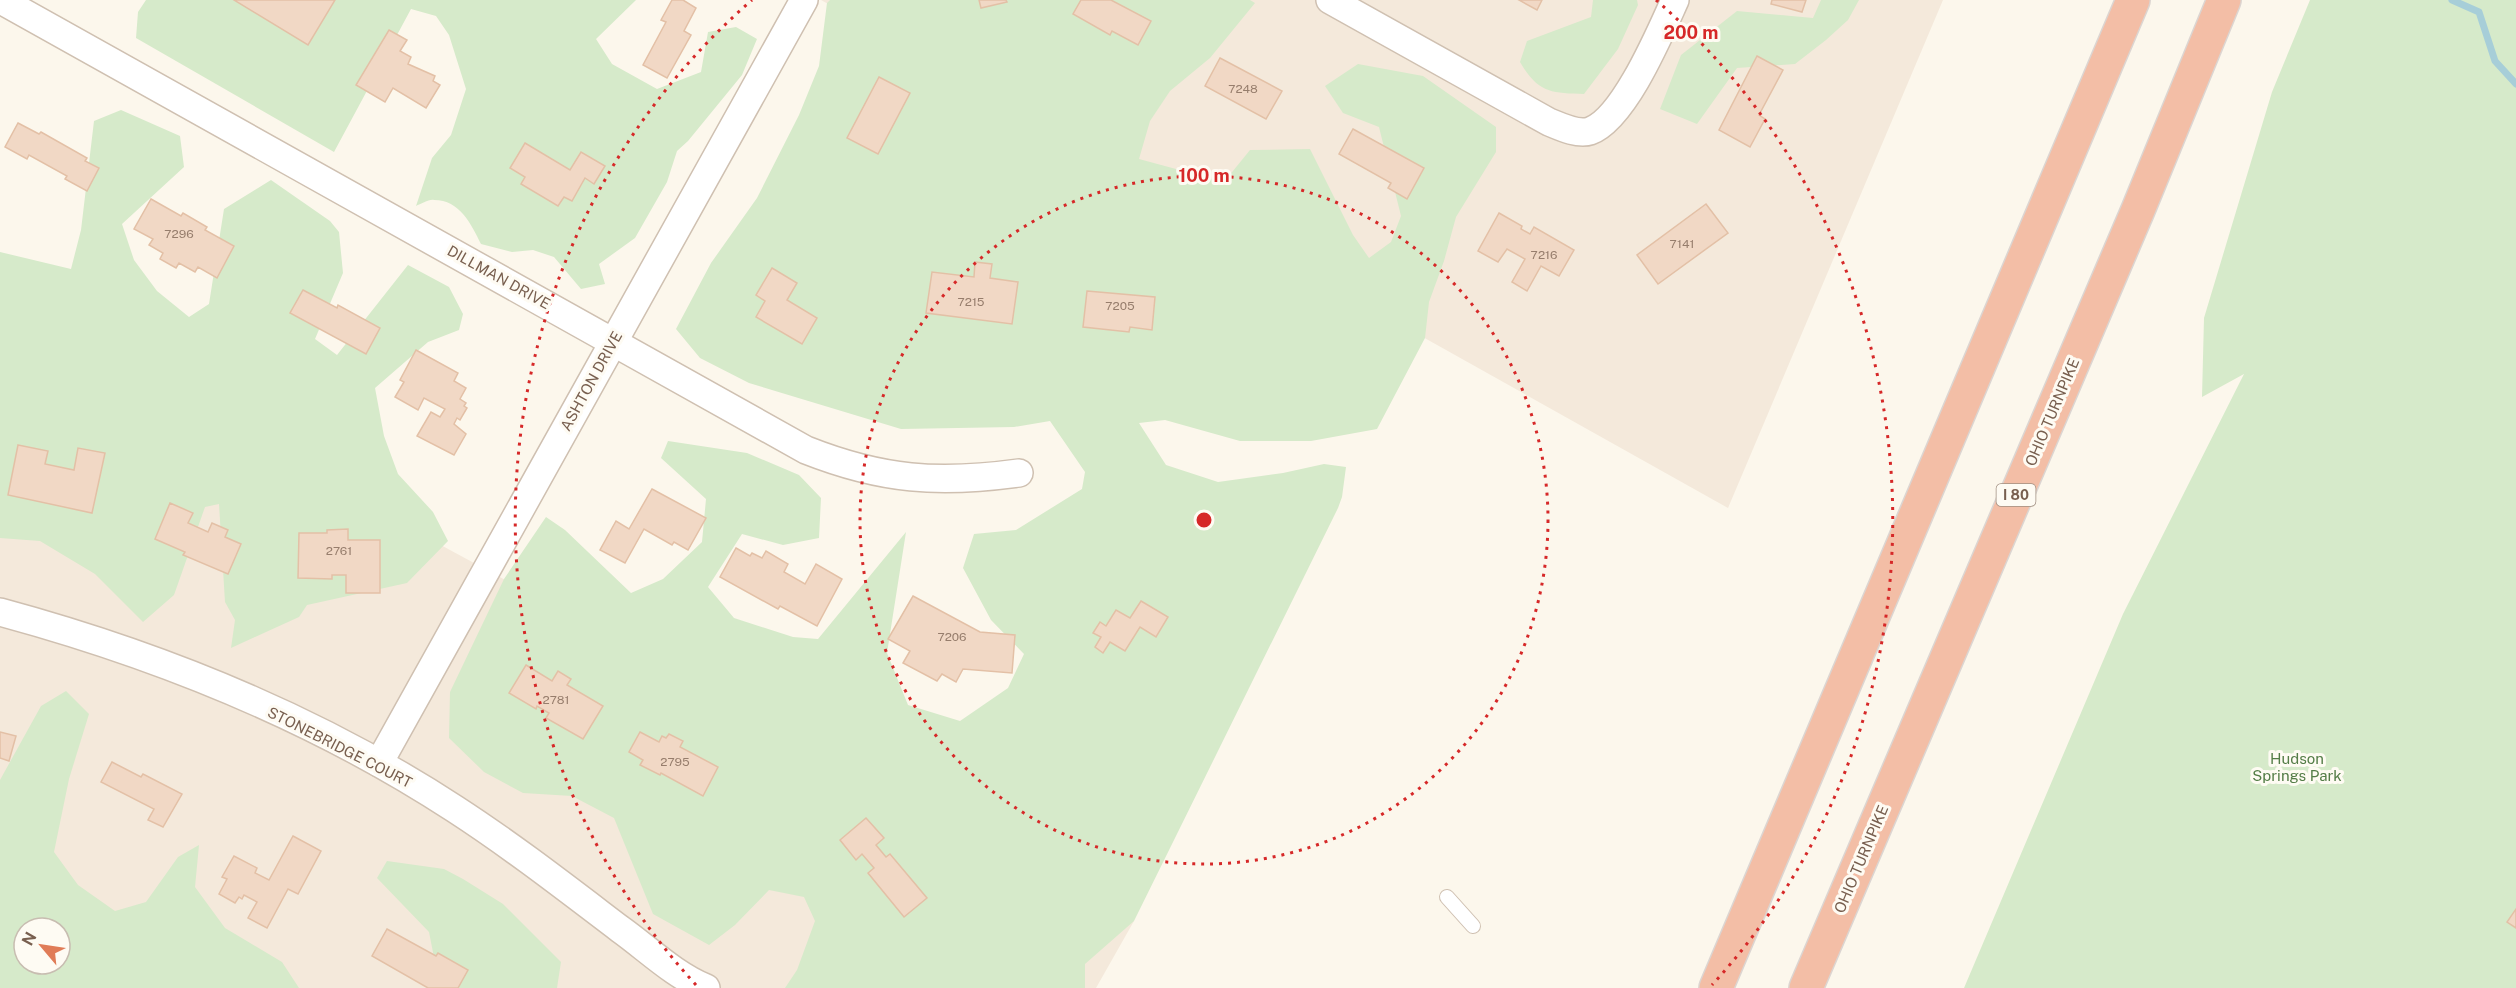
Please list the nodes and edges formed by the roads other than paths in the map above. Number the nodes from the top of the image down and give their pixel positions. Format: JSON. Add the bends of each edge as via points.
{"nodes":[{"id":1,"x":1,"y":0,"type":"edge"},
{"id":2,"x":804,"y":0,"type":"edge"},
{"id":3,"x":1330,"y":0,"type":"edge"},
{"id":4,"x":1675,"y":0,"type":"edge"},
{"id":5,"x":2133,"y":0,"type":"edge"},
{"id":6,"x":2224,"y":0,"type":"edge"},
{"id":7,"x":613,"y":340,"type":"junction"},
{"id":8,"x":1019,"y":473,"type":"dead end"},
{"id":9,"x":0,"y":612,"type":"edge"},
{"id":10,"x":379,"y":763,"type":"junction"},
{"id":11,"x":1447,"y":897,"type":"dead end"},
{"id":12,"x":1473,"y":926,"type":"dead end"},
{"id":13,"x":706,"y":988,"type":"edge"},
{"id":14,"x":1716,"y":988,"type":"edge"},
{"id":15,"x":1806,"y":988,"type":"edge"}],
"edges":[{"from":1,"to":7,"type":"street","name":"DILLMAN DRIVE"},
{"from":2,"to":7,"type":"street","name":"ASHTON DRIVE"},
{"from":3,"to":4,"type":"street","via":[[1550,122],[1588,132],[1622,104]]},
{"from":5,"to":14,"type":"highway"},
{"from":6,"to":15,"type":"highway","name":"OHIO TURNPIKE","number":"I 80"},
{"from":7,"to":8,"type":"street","name":"DILLMAN DRIVE","via":[[806,450],[842,464],[905,478]]},
{"from":7,"to":10,"type":"street","name":"ASHTON DRIVE"},
{"from":9,"to":10,"type":"street","name":"STONEBRIDGE COURT","via":[[49,625],[195,677]]},
{"from":10,"to":13,"type":"street","name":"STONEBRIDGE COURT","via":[[455,809],[669,967]]},
{"from":11,"to":12,"type":"lane"}]}
